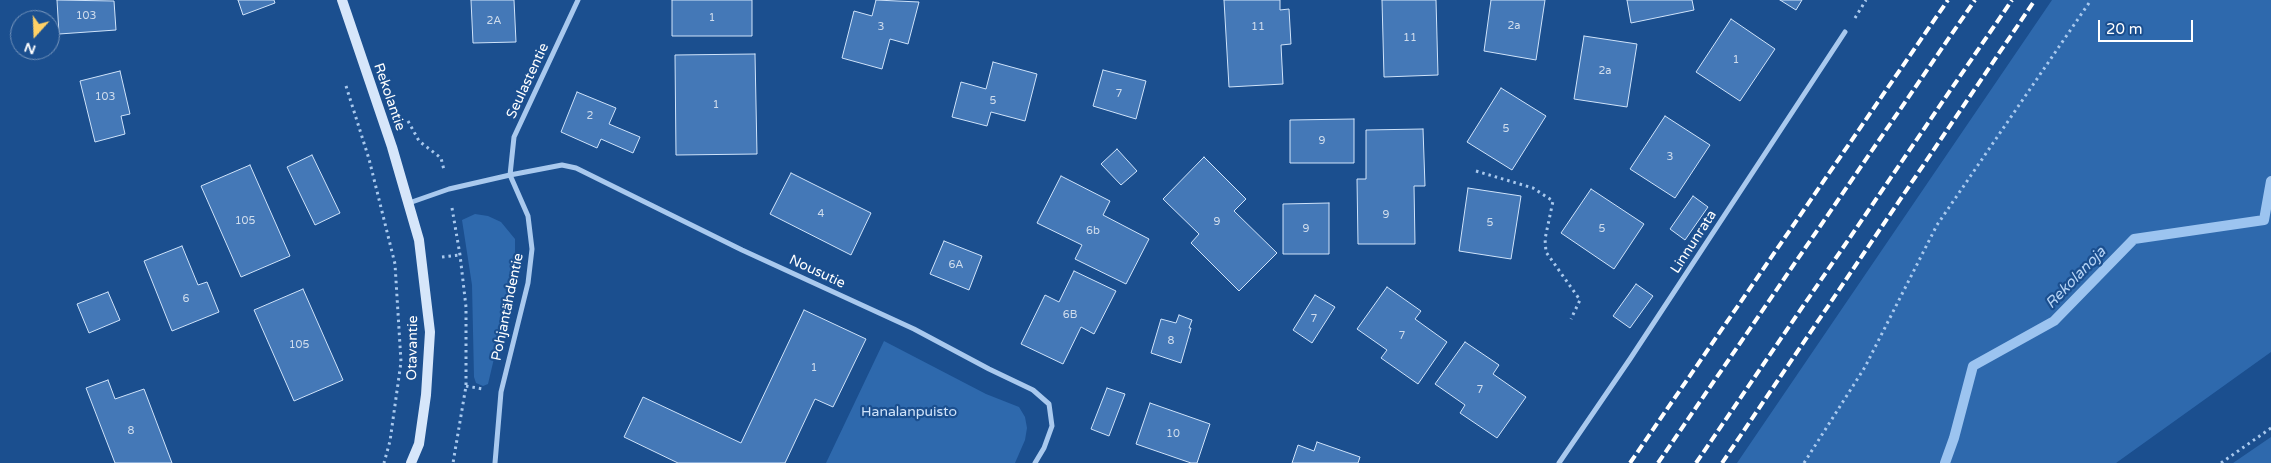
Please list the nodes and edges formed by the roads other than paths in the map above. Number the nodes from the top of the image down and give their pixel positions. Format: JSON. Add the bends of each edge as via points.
{"nodes":[{"id":1,"x":342,"y":0,"type":"edge"},
{"id":2,"x":578,"y":0,"type":"edge"},
{"id":3,"x":1844,"y":32,"type":"dead end"},
{"id":4,"x":510,"y":175,"type":"junction"},
{"id":5,"x":409,"y":203,"type":"junction"},
{"id":6,"x":411,"y":463,"type":"edge"},
{"id":7,"x":495,"y":463,"type":"edge"},
{"id":8,"x":1035,"y":463,"type":"edge"},
{"id":9,"x":1559,"y":463,"type":"edge"}],
"edges":[{"from":1,"to":5,"type":"main road","name":"Rekolantie"},
{"from":2,"to":4,"type":"street","name":"Seulastentie","via":[[514,137]]},
{"from":3,"to":9,"type":"street","name":"Linnunrata"},
{"from":4,"to":5,"type":"street","via":[[449,189]]},
{"from":4,"to":7,"type":"street","name":"Pohjantähdentie","via":[[528,216],[532,249],[528,283],[501,392]]},
{"from":4,"to":8,"type":"street","name":"Nousutie","via":[[562,165],[576,168],[742,250],[914,329],[1033,390],[1050,404],[1052,426]]},
{"from":5,"to":6,"type":"main road","name":"Otavantie","via":[[419,240],[430,332],[419,444]]}]}
